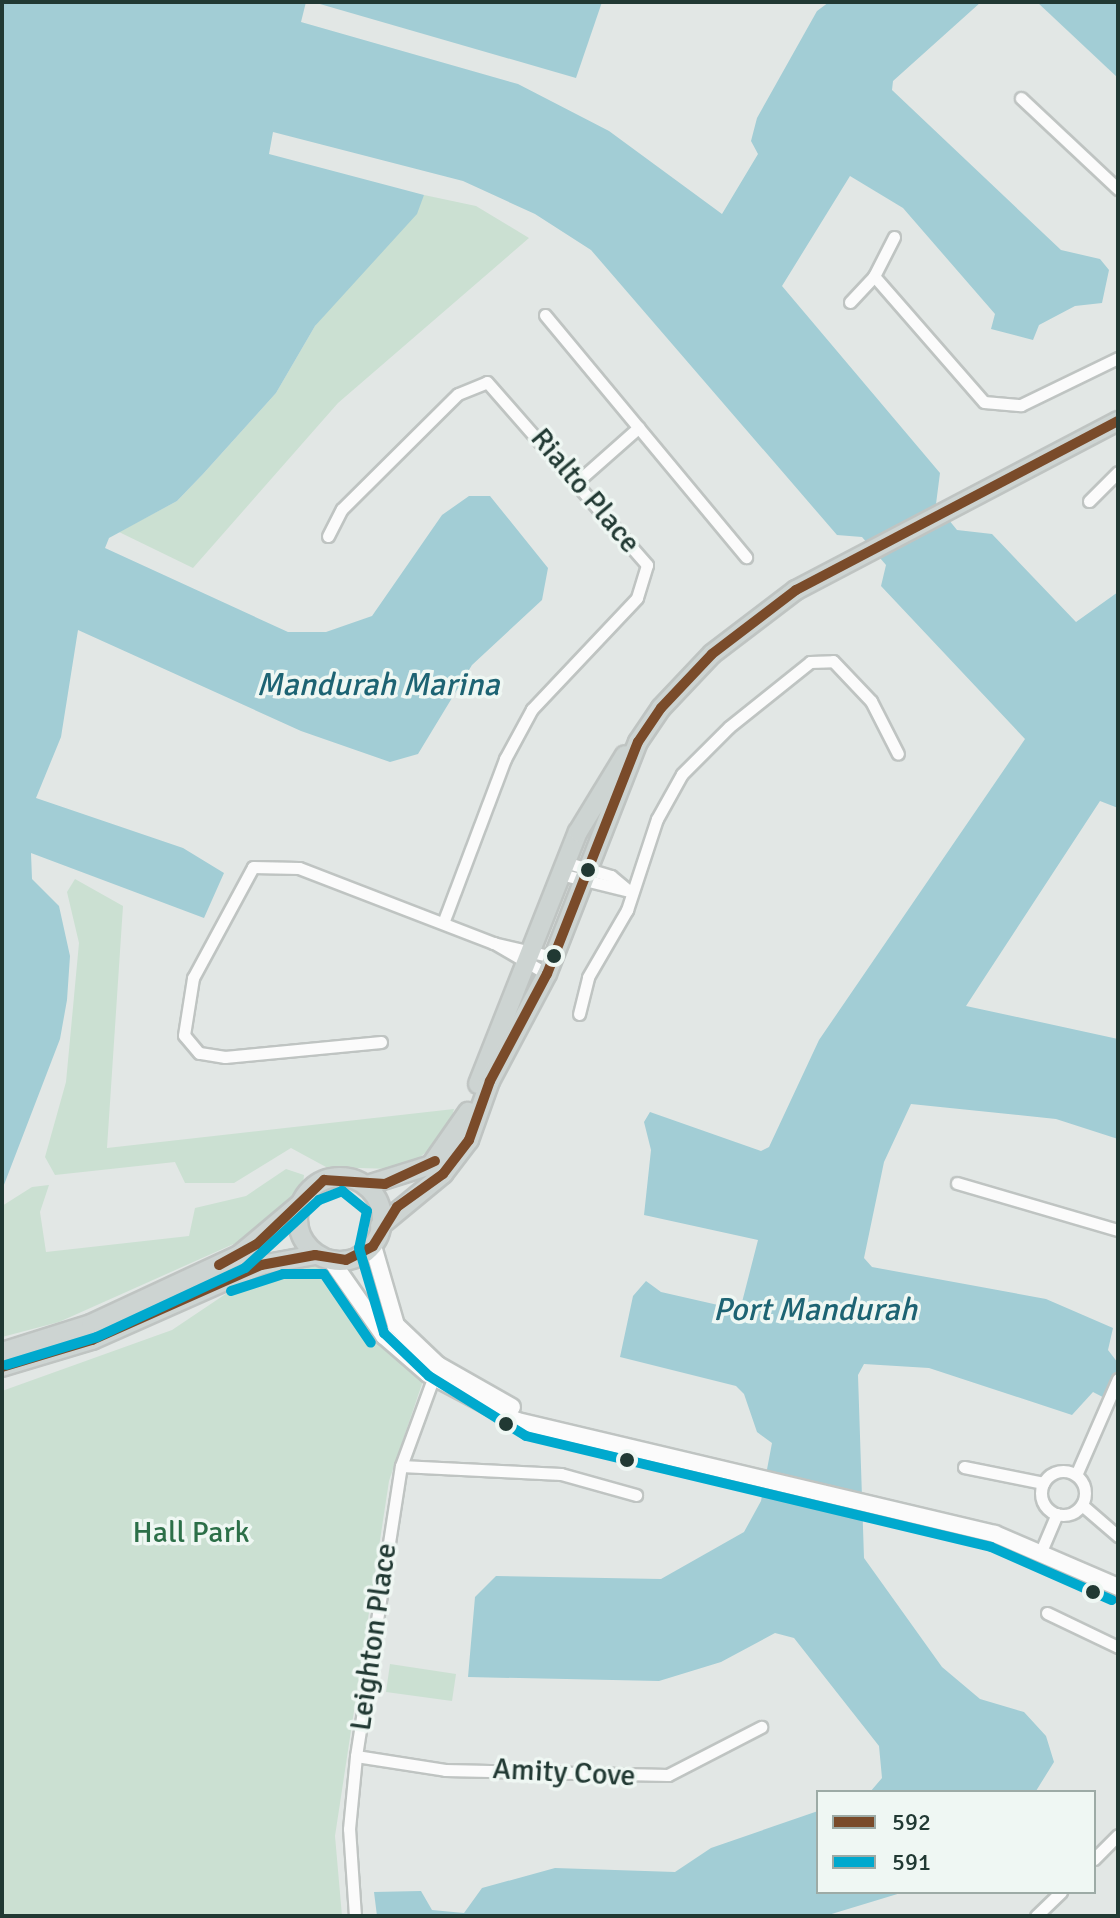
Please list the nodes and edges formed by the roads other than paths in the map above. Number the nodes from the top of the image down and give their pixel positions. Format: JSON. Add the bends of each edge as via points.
{"nodes":[{"id":1,"x":1021,"y":98,"type":"dead end"},
{"id":2,"x":1118,"y":189,"type":"edge"},
{"id":3,"x":894,"y":237,"type":"dead end"},
{"id":4,"x":874,"y":276,"type":"junction"},
{"id":5,"x":850,"y":302,"type":"dead end"},
{"id":6,"x":545,"y":315,"type":"dead end"},
{"id":7,"x":1118,"y":358,"type":"edge"},
{"id":8,"x":1118,"y":421,"type":"edge"},
{"id":9,"x":639,"y":427,"type":"junction"},
{"id":10,"x":1118,"y":472,"type":"edge"},
{"id":11,"x":578,"y":481,"type":"junction"},
{"id":12,"x":1089,"y":501,"type":"dead end"},
{"id":13,"x":328,"y":536,"type":"dead end"},
{"id":14,"x":746,"y":557,"type":"dead end"},
{"id":15,"x":638,"y":742,"type":"junction"},
{"id":16,"x":898,"y":754,"type":"dead end"},
{"id":17,"x":563,"y":868,"type":"junction"},
{"id":18,"x":584,"y":875,"type":"junction"},
{"id":19,"x":630,"y":891,"type":"junction"},
{"id":20,"x":443,"y":923,"type":"junction"},
{"id":21,"x":493,"y":943,"type":"junction"},
{"id":22,"x":528,"y":957,"type":"junction"},
{"id":23,"x":550,"y":965,"type":"junction"},
{"id":24,"x":579,"y":1014,"type":"dead end"},
{"id":25,"x":381,"y":1042,"type":"dead end"},
{"id":26,"x":957,"y":1183,"type":"dead end"},
{"id":27,"x":367,"y":1185,"type":"junction"},
{"id":28,"x":301,"y":1203,"type":"junction"},
{"id":29,"x":380,"y":1226,"type":"junction"},
{"id":30,"x":1118,"y":1230,"type":"edge"},
{"id":31,"x":373,"y":1246,"type":"junction"},
{"id":32,"x":323,"y":1258,"type":"junction"},
{"id":33,"x":4,"y":1359,"type":"edge"},
{"id":34,"x":436,"y":1370,"type":"junction"},
{"id":35,"x":1118,"y":1379,"type":"edge"},
{"id":36,"x":401,"y":1466,"type":"junction"},
{"id":37,"x":964,"y":1467,"type":"dead end"},
{"id":38,"x":1076,"y":1475,"type":"junction"},
{"id":39,"x":1043,"y":1483,"type":"junction"},
{"id":40,"x":636,"y":1495,"type":"dead end"},
{"id":41,"x":1082,"y":1505,"type":"junction"},
{"id":42,"x":1057,"y":1514,"type":"junction"},
{"id":43,"x":1118,"y":1536,"type":"edge"},
{"id":44,"x":1042,"y":1549,"type":"junction"},
{"id":45,"x":1118,"y":1587,"type":"edge"},
{"id":46,"x":1047,"y":1613,"type":"dead end"},
{"id":47,"x":1118,"y":1647,"type":"edge"},
{"id":48,"x":761,"y":1727,"type":"dead end"},
{"id":49,"x":356,"y":1756,"type":"junction"},
{"id":50,"x":1118,"y":1835,"type":"edge"},
{"id":51,"x":1096,"y":1857,"type":"edge"},
{"id":52,"x":1059,"y":1894,"type":"edge"},
{"id":53,"x":355,"y":1916,"type":"edge"},
{"id":54,"x":1036,"y":1916,"type":"edge"}],
"edges":[{"from":1,"to":2,"type":"street"},
{"from":3,"to":4,"type":"street"},
{"from":4,"to":5,"type":"street"},
{"from":4,"to":7,"type":"street","via":[[984,402],[1021,405]]},
{"from":6,"to":9,"type":"street"},
{"from":8,"to":15,"type":"main road","via":[[848,563],[724,644]]},
{"from":9,"to":11,"type":"street"},
{"from":9,"to":14,"type":"street"},
{"from":10,"to":12,"type":"street"},
{"from":11,"to":13,"type":"street","name":"Rialto Place","via":[[504,395],[477,383],[342,509]]},
{"from":11,"to":20,"type":"street","name":"Rialto Place","via":[[647,565],[646,586],[532,709],[505,759]]},
{"from":15,"to":17,"type":"main road","via":[[610,775]]},
{"from":15,"to":18,"type":"main road"},
{"from":16,"to":19,"type":"street","via":[[871,701],[833,661],[810,662],[682,774]]},
{"from":17,"to":18,"type":"street"},
{"from":17,"to":22,"type":"main road"},
{"from":18,"to":19,"type":"street"},
{"from":18,"to":23,"type":"main road"},
{"from":19,"to":24,"type":"street"},
{"from":20,"to":21,"type":"street"},
{"from":20,"to":25,"type":"street","via":[[299,868],[253,867],[193,978],[184,1035],[210,1056]]},
{"from":21,"to":22,"type":"street"},
{"from":21,"to":22,"type":"street"},
{"from":22,"to":23,"type":"street"},
{"from":22,"to":23,"type":"street"},
{"from":22,"to":27,"type":"main road","via":[[461,1130],[414,1176]]},
{"from":23,"to":29,"type":"main road","via":[[490,1081],[469,1140],[443,1174]]},
{"from":26,"to":30,"type":"street"},
{"from":27,"to":28,"type":"main road","via":[[324,1180]]},
{"from":27,"to":29,"type":"main road","via":[[382,1209]]},
{"from":28,"to":32,"type":"main road","via":[[300,1230]]},
{"from":28,"to":33,"type":"main road","via":[[239,1255]]},
{"from":29,"to":31,"type":"main road"},
{"from":31,"to":32,"type":"main road"},
{"from":31,"to":34,"type":"street","via":[[396,1325]]},
{"from":32,"to":33,"type":"main road","via":[[261,1265],[105,1335]]},
{"from":32,"to":34,"type":"street","via":[[384,1336]]},
{"from":34,"to":36,"type":"street","name":"Leighton Place"},
{"from":34,"to":44,"type":"street","via":[[532,1423]]},
{"from":35,"to":38,"type":"street"},
{"from":36,"to":40,"type":"street","via":[[561,1474]]},
{"from":36,"to":49,"type":"street","name":"Leighton Place"},
{"from":37,"to":39,"type":"street"},
{"from":38,"to":39,"type":"street","via":[[1062,1471]]},
{"from":38,"to":41,"type":"street","via":[[1085,1489]]},
{"from":39,"to":42,"type":"street","via":[[1042,1500]]},
{"from":41,"to":42,"type":"street"},
{"from":41,"to":43,"type":"street"},
{"from":42,"to":44,"type":"street"},
{"from":44,"to":45,"type":"street"},
{"from":46,"to":47,"type":"street"},
{"from":48,"to":49,"type":"street","name":"Amity Cove","via":[[711,1757],[652,1776],[445,1770]]},
{"from":49,"to":53,"type":"street","name":"Leighton Place","via":[[349,1829]]},
{"from":50,"to":51,"type":"street"},
{"from":52,"to":54,"type":"street"}]}
